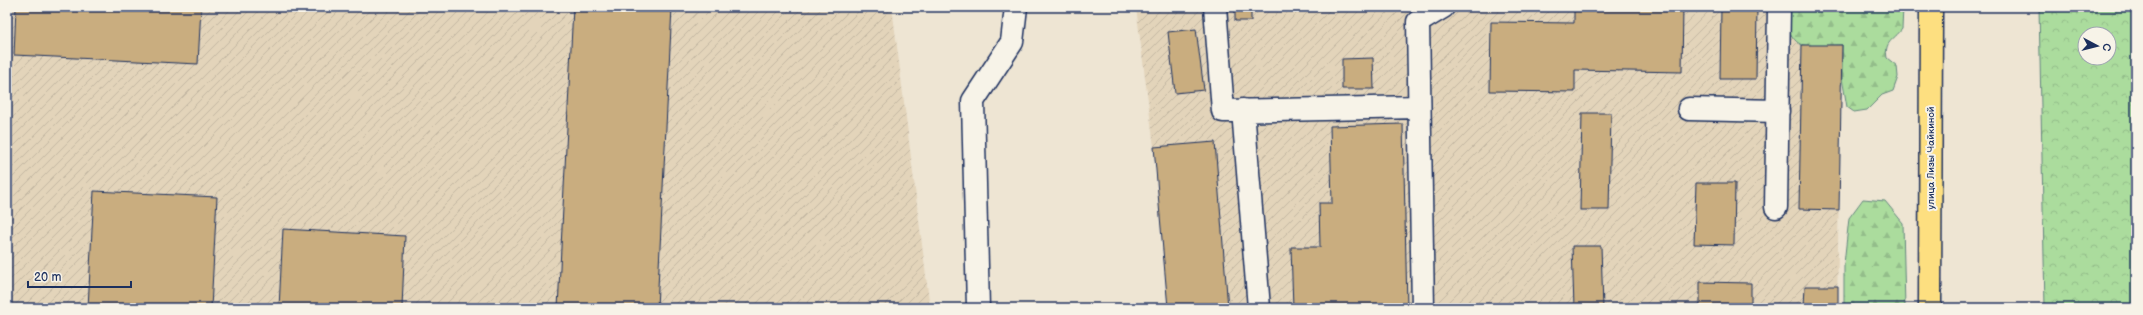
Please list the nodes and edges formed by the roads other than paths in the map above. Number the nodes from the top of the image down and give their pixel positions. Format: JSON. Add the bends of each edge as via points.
{"nodes":[{"id":1,"x":1016,"y":7,"type":"edge"},
{"id":2,"x":1215,"y":7,"type":"edge"},
{"id":3,"x":1443,"y":7,"type":"edge"},
{"id":4,"x":1779,"y":7,"type":"edge"},
{"id":5,"x":1931,"y":7,"type":"edge"},
{"id":6,"x":1419,"y":107,"type":"junction"},
{"id":7,"x":1689,"y":109,"type":"dead end"},
{"id":8,"x":1243,"y":110,"type":"junction"},
{"id":9,"x":1778,"y":111,"type":"junction"},
{"id":10,"x":1776,"y":207,"type":"dead end"},
{"id":11,"x":978,"y":308,"type":"edge"},
{"id":12,"x":1259,"y":308,"type":"edge"},
{"id":13,"x":1423,"y":308,"type":"edge"},
{"id":14,"x":1930,"y":308,"type":"edge"}],
"edges":[{"from":1,"to":11,"type":"lane","via":[[1012,42],[973,101]]},
{"from":2,"to":8,"type":"lane","via":[[1223,111]]},
{"from":3,"to":6,"type":"lane","via":[[1418,22]]},
{"from":4,"to":9,"type":"lane"},
{"from":5,"to":14,"type":"main road","name":"улица Лизы Чайкиной"},
{"from":6,"to":8,"type":"lane"},
{"from":6,"to":13,"type":"lane"},
{"from":7,"to":9,"type":"lane"},
{"from":8,"to":12,"type":"lane"},
{"from":9,"to":10,"type":"lane"}]}
